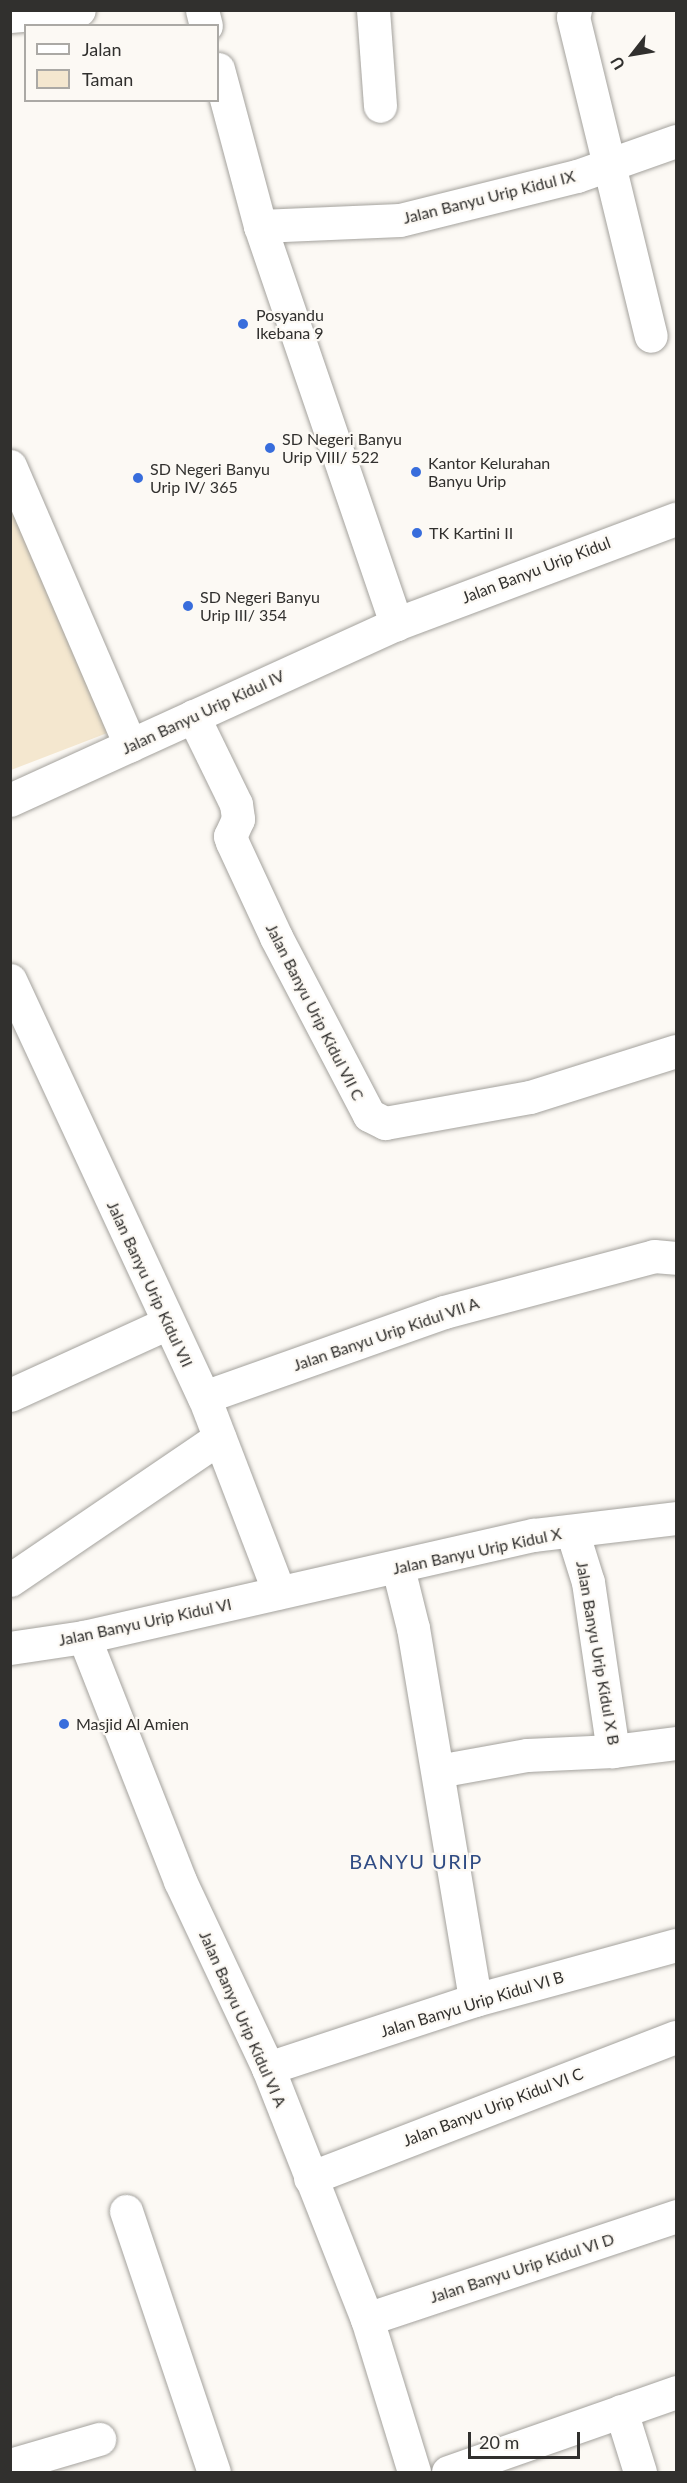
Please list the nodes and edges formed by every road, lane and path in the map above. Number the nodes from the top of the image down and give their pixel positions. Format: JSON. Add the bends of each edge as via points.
{"nodes":[{"id":1,"x":373,"y":10,"type":"edge"},
{"id":2,"x":575,"y":10,"type":"edge"},
{"id":3,"x":73,"y":11,"type":"edge"},
{"id":4,"x":10,"y":16,"type":"edge"},
{"id":5,"x":219,"y":73,"type":"edge"},
{"id":6,"x":380,"y":106,"type":"dead end"},
{"id":7,"x":676,"y":141,"type":"edge"},
{"id":8,"x":609,"y":165,"type":"junction"},
{"id":9,"x":260,"y":226,"type":"junction"},
{"id":10,"x":651,"y":336,"type":"dead end"},
{"id":11,"x":10,"y":466,"type":"edge"},
{"id":12,"x":676,"y":519,"type":"edge"},
{"id":13,"x":396,"y":624,"type":"junction"},
{"id":14,"x":193,"y":716,"type":"junction"},
{"id":15,"x":130,"y":746,"type":"junction"},
{"id":16,"x":10,"y":800,"type":"edge"},
{"id":17,"x":10,"y":980,"type":"edge"},
{"id":18,"x":676,"y":1051,"type":"edge"},
{"id":19,"x":676,"y":1258,"type":"edge"},
{"id":20,"x":168,"y":1323,"type":"junction"},
{"id":21,"x":10,"y":1395,"type":"edge"},
{"id":22,"x":204,"y":1397,"type":"junction"},
{"id":23,"x":219,"y":1438,"type":"junction"},
{"id":24,"x":676,"y":1518,"type":"edge"},
{"id":25,"x":572,"y":1531,"type":"junction"},
{"id":26,"x":398,"y":1568,"type":"junction"},
{"id":27,"x":10,"y":1580,"type":"edge"},
{"id":28,"x":279,"y":1592,"type":"junction"},
{"id":29,"x":84,"y":1636,"type":"junction"},
{"id":30,"x":10,"y":1648,"type":"edge"},
{"id":31,"x":676,"y":1743,"type":"edge"},
{"id":32,"x":613,"y":1751,"type":"junction"},
{"id":33,"x":438,"y":1770,"type":"junction"},
{"id":34,"x":676,"y":1945,"type":"edge"},
{"id":35,"x":475,"y":2000,"type":"junction"},
{"id":36,"x":676,"y":2037,"type":"edge"},
{"id":37,"x":268,"y":2068,"type":"junction"},
{"id":38,"x":310,"y":2178,"type":"junction"},
{"id":39,"x":126,"y":2211,"type":"dead end"},
{"id":40,"x":676,"y":2216,"type":"edge"},
{"id":41,"x":367,"y":2319,"type":"junction"},
{"id":42,"x":676,"y":2392,"type":"edge"},
{"id":43,"x":621,"y":2411,"type":"junction"},
{"id":44,"x":99,"y":2439,"type":"dead end"},
{"id":45,"x":10,"y":2465,"type":"edge"},
{"id":46,"x":214,"y":2472,"type":"edge"},
{"id":47,"x":414,"y":2472,"type":"edge"},
{"id":48,"x":448,"y":2472,"type":"edge"},
{"id":49,"x":640,"y":2472,"type":"edge"}],
"edges":[{"from":1,"to":6,"type":"street"},
{"from":2,"to":8,"type":"street","via":[[573,17]]},
{"from":3,"to":4,"type":"street"},
{"from":5,"to":9,"type":"street"},
{"from":7,"to":8,"type":"street","name":"Jalan Banyu Urip Kidul IX"},
{"from":8,"to":9,"type":"street","name":"Jalan Banyu Urip Kidul IX","via":[[400,220]]},
{"from":8,"to":10,"type":"street"},
{"from":9,"to":13,"type":"street"},
{"from":11,"to":15,"type":"street"},
{"from":12,"to":13,"type":"street","name":"Jalan Banyu Urip Kidul"},
{"from":13,"to":14,"type":"street","name":"Jalan Banyu Urip Kidul IV"},
{"from":14,"to":15,"type":"street","name":"Jalan Banyu Urip Kidul IV"},
{"from":14,"to":18,"type":"street","name":"Jalan Banyu Urip Kidul VII C","via":[[236,804],[238,819],[230,836],[232,842],[281,948],[369,1115],[385,1123],[530,1097]]},
{"from":15,"to":16,"type":"street","name":"Jalan Banyu Urip Kidul IV"},
{"from":17,"to":20,"type":"street","name":"Jalan Banyu Urip Kidul VII"},
{"from":19,"to":22,"type":"street","name":"Jalan Banyu Urip Kidul VII A","via":[[654,1256],[444,1312]]},
{"from":20,"to":21,"type":"street"},
{"from":20,"to":22,"type":"street","name":"Jalan Banyu Urip Kidul VII"},
{"from":22,"to":23,"type":"street","name":"Jalan Banyu Urip Kidul VII"},
{"from":23,"to":27,"type":"street"},
{"from":23,"to":28,"type":"street","name":"Jalan Banyu Urip Kidul VII"},
{"from":24,"to":25,"type":"street","name":"Jalan Banyu Urip Kidul X"},
{"from":25,"to":26,"type":"street","name":"Jalan Banyu Urip Kidul X","via":[[534,1535]]},
{"from":25,"to":32,"type":"street","name":"Jalan Banyu Urip Kidul X B","via":[[588,1582]]},
{"from":26,"to":28,"type":"street","name":"Jalan Banyu Urip Kidul X"},
{"from":26,"to":33,"type":"street","via":[[413,1628]]},
{"from":28,"to":29,"type":"street","name":"Jalan Banyu Urip Kidul VI"},
{"from":29,"to":30,"type":"street","name":"Jalan Banyu Urip Kidul VI"},
{"from":29,"to":37,"type":"street","name":"Jalan Banyu Urip Kidul VI A","via":[[180,1881]]},
{"from":31,"to":32,"type":"street","name":"Jalan Banyu Urip Kidul X B"},
{"from":32,"to":33,"type":"street","via":[[527,1755]]},
{"from":33,"to":35,"type":"street"},
{"from":34,"to":35,"type":"street","name":"Jalan Banyu Urip Kidul VI B"},
{"from":35,"to":37,"type":"street","name":"Jalan Banyu Urip Kidul VI B"},
{"from":36,"to":38,"type":"street","name":"Jalan Banyu Urip Kidul VI C"},
{"from":37,"to":38,"type":"street","name":"Jalan Banyu Urip Kidul VI A"},
{"from":38,"to":41,"type":"street","name":"Jalan Banyu Urip Kidul VI A"},
{"from":39,"to":46,"type":"street"},
{"from":40,"to":41,"type":"street","name":"Jalan Banyu Urip Kidul VI D"},
{"from":41,"to":47,"type":"street","name":"Jalan Banyu Urip Kidul VI A"},
{"from":42,"to":43,"type":"street"},
{"from":43,"to":48,"type":"street"},
{"from":43,"to":49,"type":"street"},
{"from":44,"to":45,"type":"street"}]}
